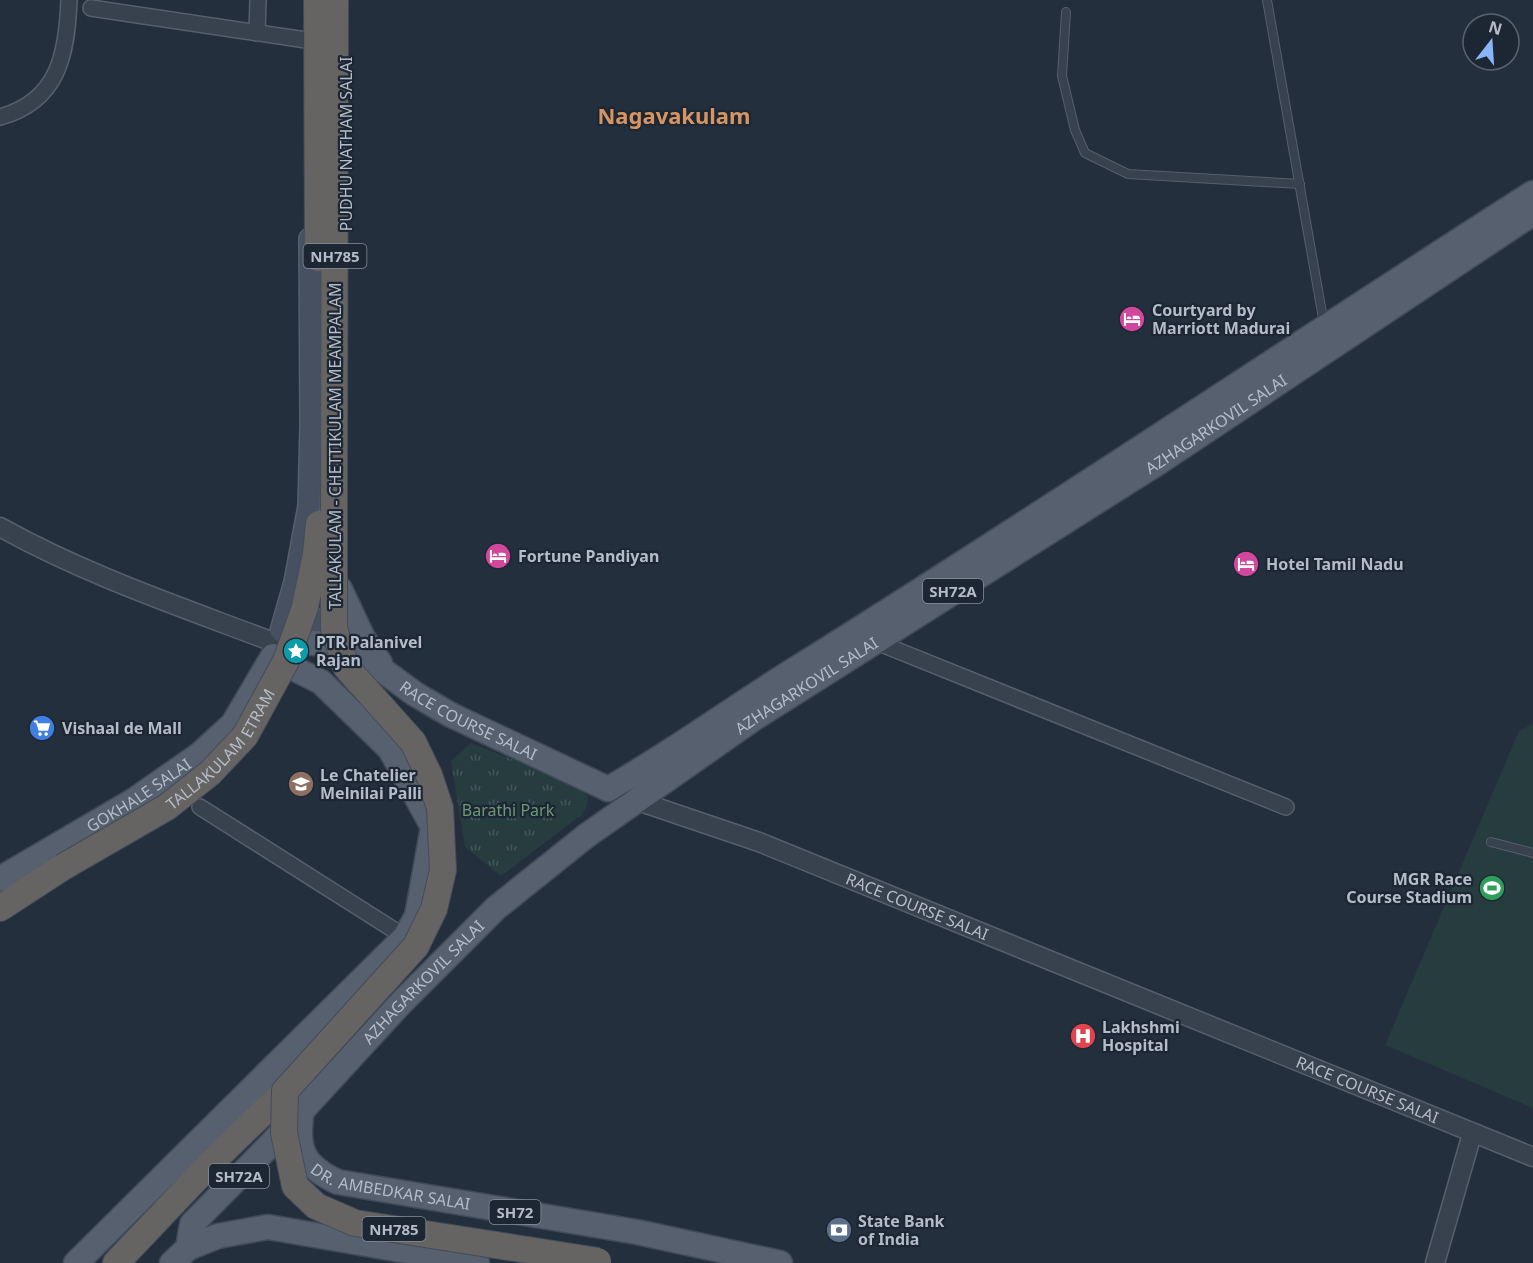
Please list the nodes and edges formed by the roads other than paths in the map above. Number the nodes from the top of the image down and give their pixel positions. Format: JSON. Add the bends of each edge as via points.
{"nodes":[{"id":1,"x":69,"y":0,"type":"edge"},
{"id":2,"x":258,"y":0,"type":"edge"},
{"id":3,"x":306,"y":0,"type":"edge"},
{"id":4,"x":317,"y":0,"type":"edge"},
{"id":5,"x":335,"y":0,"type":"edge"},
{"id":6,"x":346,"y":0,"type":"edge"},
{"id":7,"x":1267,"y":0,"type":"edge"},
{"id":8,"x":91,"y":8,"type":"dead end"},
{"id":9,"x":1066,"y":12,"type":"dead end"},
{"id":10,"x":257,"y":33,"type":"junction"},
{"id":11,"x":306,"y":40,"type":"junction"},
{"id":12,"x":0,"y":117,"type":"edge"},
{"id":13,"x":1300,"y":184,"type":"junction"},
{"id":14,"x":1533,"y":193,"type":"edge"},
{"id":15,"x":1533,"y":213,"type":"edge"},
{"id":16,"x":1329,"y":337,"type":"junction"},
{"id":17,"x":320,"y":504,"type":"joint"},
{"id":18,"x":0,"y":527,"type":"edge"},
{"id":19,"x":340,"y":589,"type":"junction"},
{"id":20,"x":310,"y":640,"type":"junction"},
{"id":21,"x":874,"y":641,"type":"junction"},
{"id":22,"x":276,"y":643,"type":"junction"},
{"id":23,"x":295,"y":669,"type":"junction"},
{"id":24,"x":385,"y":670,"type":"junction"},
{"id":25,"x":608,"y":789,"type":"junction"},
{"id":26,"x":635,"y":801,"type":"junction"},
{"id":27,"x":200,"y":807,"type":"dead end"},
{"id":28,"x":1286,"y":807,"type":"dead end"},
{"id":29,"x":603,"y":823,"type":"junction"},
{"id":30,"x":1491,"y":842,"type":"dead end"},
{"id":31,"x":1533,"y":853,"type":"edge"},
{"id":32,"x":4,"y":871,"type":"edge"},
{"id":33,"x":0,"y":908,"type":"edge"},
{"id":34,"x":405,"y":937,"type":"junction"},
{"id":35,"x":285,"y":1091,"type":"junction"},
{"id":36,"x":302,"y":1110,"type":"junction"},
{"id":37,"x":1472,"y":1134,"type":"junction"},
{"id":38,"x":1533,"y":1157,"type":"edge"},
{"id":39,"x":180,"y":1255,"type":"edge"},
{"id":40,"x":604,"y":1262,"type":"edge"},
{"id":41,"x":76,"y":1263,"type":"edge"},
{"id":42,"x":116,"y":1263,"type":"edge"},
{"id":43,"x":477,"y":1263,"type":"edge"},
{"id":44,"x":780,"y":1263,"type":"edge"},
{"id":45,"x":1435,"y":1263,"type":"edge"}],
"edges":[{"from":1,"to":12,"type":"street","via":[[68,37],[61,65],[39,97],[20,111]]},
{"from":2,"to":10,"type":"street"},
{"from":3,"to":11,"type":"main road"},
{"from":4,"to":17,"type":"highway","name":"TALLAKULAM - CHETTIKULAM MEAMPALAM","number":"NH785"},
{"from":5,"to":35,"type":"highway","name":"TALLAKULAM - CHETTIKULAM MEAMPALAM","number":"NH785","bridge":true,"via":[[334,628],[346,667],[413,742],[429,775],[440,808],[443,870],[434,909],[416,946]]},
{"from":6,"to":19,"type":"main road","name":"PUDHU NATHAM SALAI","via":[[346,505]]},
{"from":7,"to":13,"type":"lane"},
{"from":8,"to":10,"type":"street"},
{"from":9,"to":13,"type":"lane","via":[[1062,76],[1085,153],[1128,174]]},
{"from":10,"to":11,"type":"street"},
{"from":11,"to":22,"type":"main road","via":[[309,506],[295,582]]},
{"from":13,"to":16,"type":"lane"},
{"from":14,"to":16,"type":"main road","name":"AZHAGARKOVIL SALAI","number":"SH72A"},
{"from":15,"to":16,"type":"main road","name":"AZHAGARKOVIL SALAI","number":"SH72A"},
{"from":16,"to":21,"type":"main road","name":"AZHAGARKOVIL SALAI","number":"SH72A","via":[[1159,462]]},
{"from":16,"to":25,"type":"main road","name":"AZHAGARKOVIL SALAI","number":"SH72A"},
{"from":17,"to":33,"type":"highway","name":"TALLAKULAM ETRAM","number":"NH785","bridge":true,"via":[[316,554],[305,607],[286,661],[245,736],[210,772],[167,807]]},
{"from":18,"to":22,"type":"street","via":[[33,546],[182,609]]},
{"from":19,"to":20,"type":"main road","name":"PUDHU NATHAM SALAI","via":[[336,608]]},
{"from":19,"to":24,"type":"main road","via":[[363,638]]},
{"from":20,"to":22,"type":"main road","via":[[300,630]]},
{"from":20,"to":23,"type":"main road","via":[[311,657]]},
{"from":20,"to":24,"type":"main road","name":"RACE COURSE SALAI","via":[[334,643]]},
{"from":21,"to":26,"type":"main road","name":"AZHAGARKOVIL SALAI","number":"SH72A"},
{"from":21,"to":28,"type":"street"},
{"from":22,"to":23,"type":"main road","via":[[282,666]]},
{"from":22,"to":32,"type":"main road","name":"GOKHALE SALAI","via":[[233,724],[199,755],[134,801]]},
{"from":23,"to":34,"type":"main road","via":[[321,682],[390,749],[433,827],[417,916]]},
{"from":24,"to":25,"type":"main road","name":"RACE COURSE SALAI","via":[[414,694],[451,715]]},
{"from":25,"to":26,"type":"street","name":"RACE COURSE SALAI"},
{"from":25,"to":29,"type":"main road"},
{"from":26,"to":29,"type":"main road","name":"AZHAGARKOVIL SALAI","number":"SH72A"},
{"from":26,"to":37,"type":"street","name":"RACE COURSE SALAI","via":[[759,842]]},
{"from":27,"to":34,"type":"street"},
{"from":29,"to":36,"type":"main road","name":"AZHAGARKOVIL SALAI","number":"SH72A","via":[[496,908]]},
{"from":30,"to":31,"type":"lane"},
{"from":34,"to":41,"type":"main road"},
{"from":35,"to":40,"type":"highway","number":"NH785","bridge":true,"via":[[288,1160],[296,1186],[316,1206],[355,1223]]},
{"from":35,"to":42,"type":"highway","number":"NH785"},
{"from":36,"to":39,"type":"main road","name":"AZHAGARKOVIL SALAI","number":"SH72A","via":[[192,1224]]},
{"from":36,"to":44,"type":"main road","name":"DR. AMBEDKAR SALAI","number":"SH72","via":[[298,1137],[306,1159],[319,1173],[338,1182],[637,1232]]},
{"from":37,"to":38,"type":"street","name":"RACE COURSE SALAI"},
{"from":37,"to":45,"type":"street"},
{"from":39,"to":43,"type":"main road","via":[[218,1236],[268,1227]]}]}
